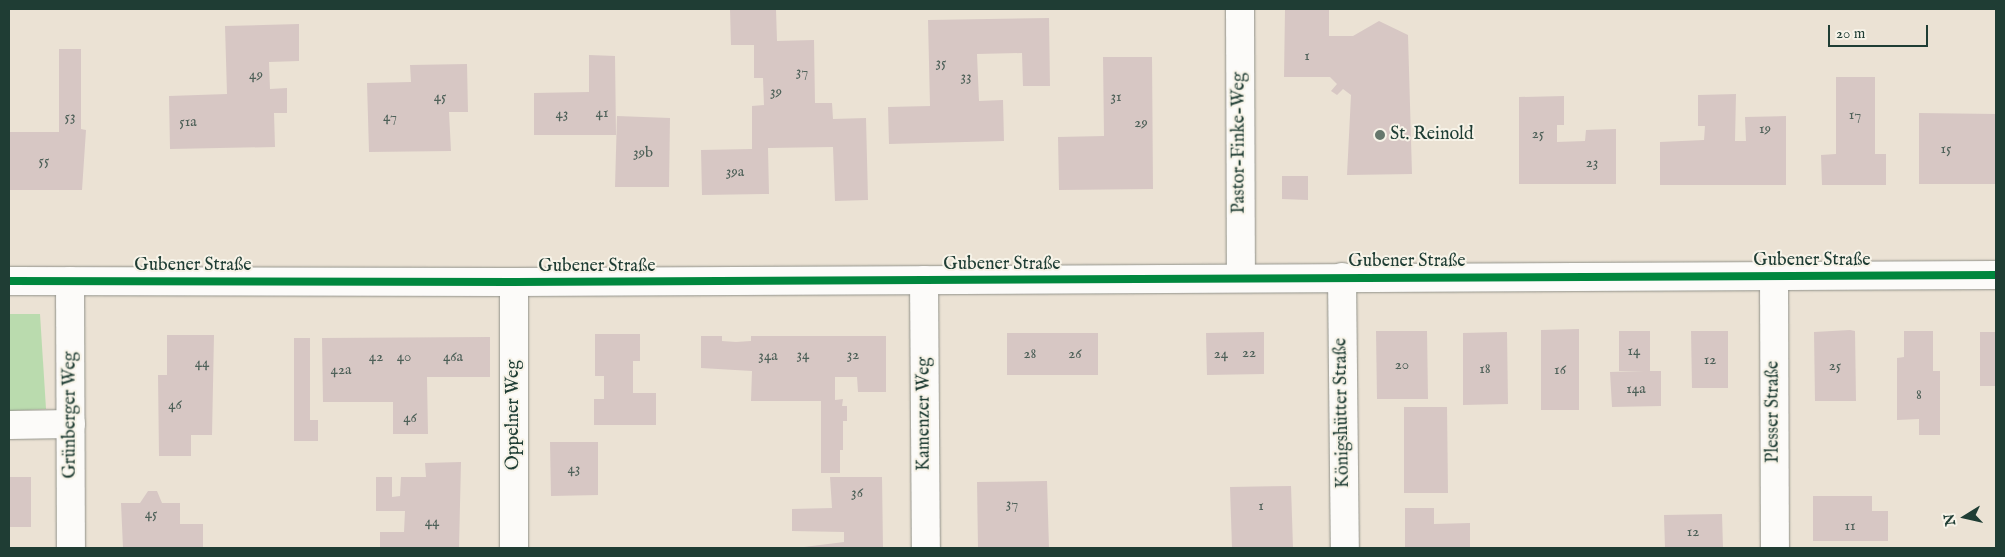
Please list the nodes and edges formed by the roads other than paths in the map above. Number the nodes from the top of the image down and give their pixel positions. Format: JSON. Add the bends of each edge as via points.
{"nodes":[{"id":1,"x":1240,"y":9,"type":"edge"},
{"id":2,"x":1996,"y":275,"type":"edge"},
{"id":3,"x":1342,"y":277,"type":"junction"},
{"id":4,"x":1774,"y":277,"type":"junction"},
{"id":5,"x":1241,"y":278,"type":"junction"},
{"id":6,"x":924,"y":280,"type":"junction"},
{"id":7,"x":9,"y":281,"type":"edge"},
{"id":8,"x":70,"y":281,"type":"junction"},
{"id":9,"x":514,"y":282,"type":"junction"},
{"id":10,"x":71,"y":424,"type":"junction"},
{"id":11,"x":9,"y":425,"type":"edge"},
{"id":12,"x":72,"y":548,"type":"edge"},
{"id":13,"x":514,"y":548,"type":"edge"},
{"id":14,"x":926,"y":548,"type":"edge"},
{"id":15,"x":1345,"y":548,"type":"edge"},
{"id":16,"x":1775,"y":548,"type":"edge"}],
"edges":[{"from":1,"to":5,"type":"street","name":"Pastor-Finke-Weg"},
{"from":2,"to":4,"type":"street","name":"Gubener Straße"},
{"from":3,"to":4,"type":"street","name":"Gubener Straße"},
{"from":3,"to":5,"type":"street","name":"Gubener Straße"},
{"from":3,"to":15,"type":"street","name":"Königshütter Straße"},
{"from":4,"to":16,"type":"street","name":"Plesser Straße"},
{"from":5,"to":6,"type":"street","name":"Gubener Straße"},
{"from":6,"to":9,"type":"street","name":"Gubener Straße"},
{"from":6,"to":14,"type":"street","name":"Kamenzer Weg"},
{"from":7,"to":8,"type":"street","name":"Gubener Straße"},
{"from":8,"to":9,"type":"street","name":"Gubener Straße"},
{"from":8,"to":10,"type":"street","name":"Grünberger Weg"},
{"from":9,"to":13,"type":"street","name":"Oppelner Weg"},
{"from":10,"to":11,"type":"street"},
{"from":10,"to":12,"type":"street","name":"Grünberger Weg"}]}
